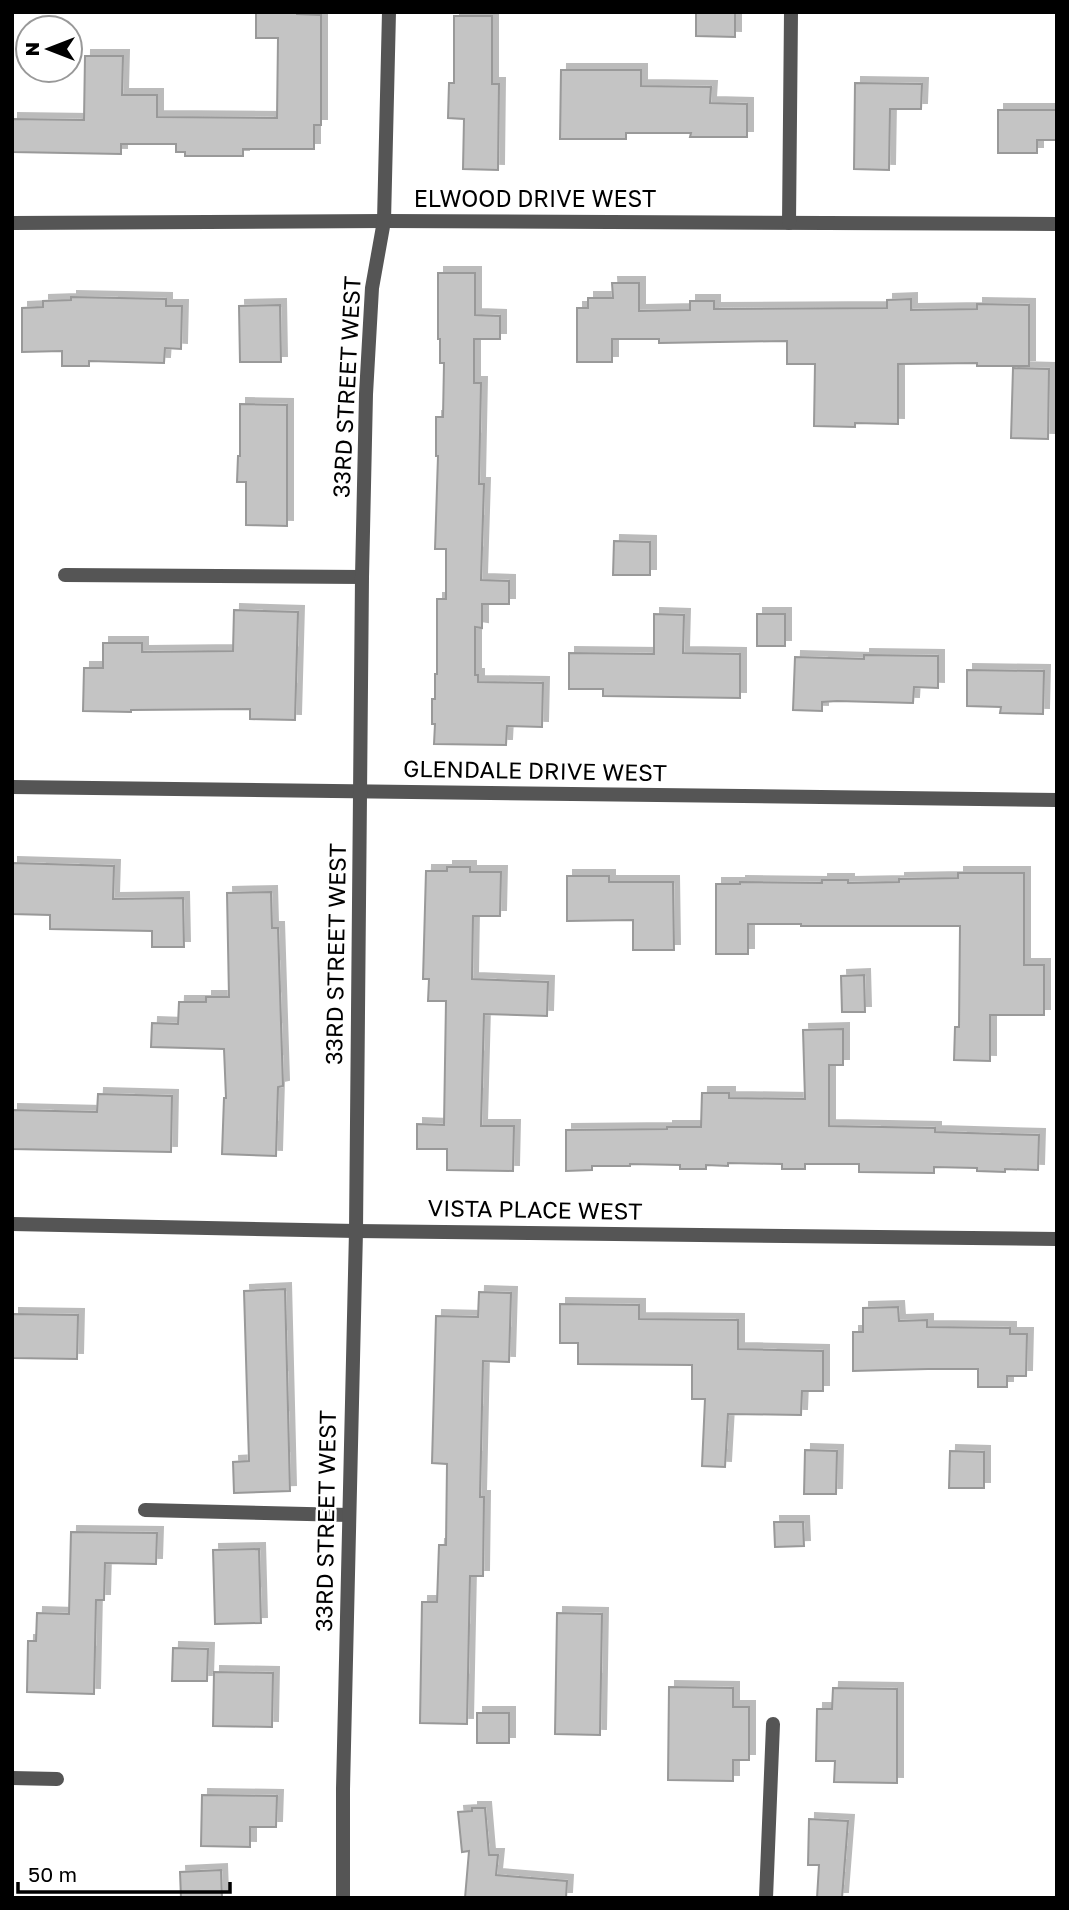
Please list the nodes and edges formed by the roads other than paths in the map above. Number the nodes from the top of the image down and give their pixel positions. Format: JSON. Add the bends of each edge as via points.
{"nodes":[{"id":1,"x":389,"y":12,"type":"edge"},
{"id":2,"x":791,"y":12,"type":"edge"},
{"id":3,"x":384,"y":221,"type":"junction"},
{"id":4,"x":12,"y":223,"type":"edge"},
{"id":5,"x":789,"y":223,"type":"junction"},
{"id":6,"x":1057,"y":224,"type":"edge"},
{"id":7,"x":65,"y":575,"type":"dead end"},
{"id":8,"x":362,"y":577,"type":"junction"},
{"id":9,"x":12,"y":787,"type":"edge"},
{"id":10,"x":361,"y":792,"type":"junction"},
{"id":11,"x":1057,"y":800,"type":"edge"},
{"id":12,"x":12,"y":1224,"type":"edge"},
{"id":13,"x":356,"y":1231,"type":"junction"},
{"id":14,"x":1057,"y":1239,"type":"edge"},
{"id":15,"x":145,"y":1510,"type":"dead end"},
{"id":16,"x":349,"y":1515,"type":"junction"},
{"id":17,"x":773,"y":1724,"type":"dead end"},
{"id":18,"x":12,"y":1778,"type":"edge"},
{"id":19,"x":57,"y":1779,"type":"dead end"},
{"id":20,"x":344,"y":1898,"type":"edge"},
{"id":21,"x":766,"y":1898,"type":"edge"}],
"edges":[{"from":1,"to":3,"type":"street","name":"33RD STREET WEST"},
{"from":2,"to":5,"type":"street"},
{"from":3,"to":4,"type":"street","name":"ELWOOD DRIVE WEST"},
{"from":3,"to":5,"type":"street","name":"ELWOOD DRIVE WEST"},
{"from":3,"to":8,"type":"street","name":"33RD STREET WEST","via":[[372,288]]},
{"from":5,"to":6,"type":"street","name":"ELWOOD DRIVE WEST"},
{"from":7,"to":8,"type":"street"},
{"from":8,"to":10,"type":"street","name":"33RD STREET WEST"},
{"from":9,"to":10,"type":"street","name":"GLENDALE DRIVE WEST"},
{"from":10,"to":11,"type":"street","name":"GLENDALE DRIVE WEST"},
{"from":10,"to":13,"type":"street","name":"33RD STREET WEST"},
{"from":12,"to":13,"type":"street","name":"VISTA PLACE WEST"},
{"from":13,"to":14,"type":"street","name":"VISTA PLACE WEST"},
{"from":13,"to":16,"type":"street","name":"33RD STREET WEST"},
{"from":15,"to":16,"type":"street"},
{"from":16,"to":20,"type":"street","name":"33RD STREET WEST"},
{"from":17,"to":21,"type":"street"},
{"from":18,"to":19,"type":"street"}]}
